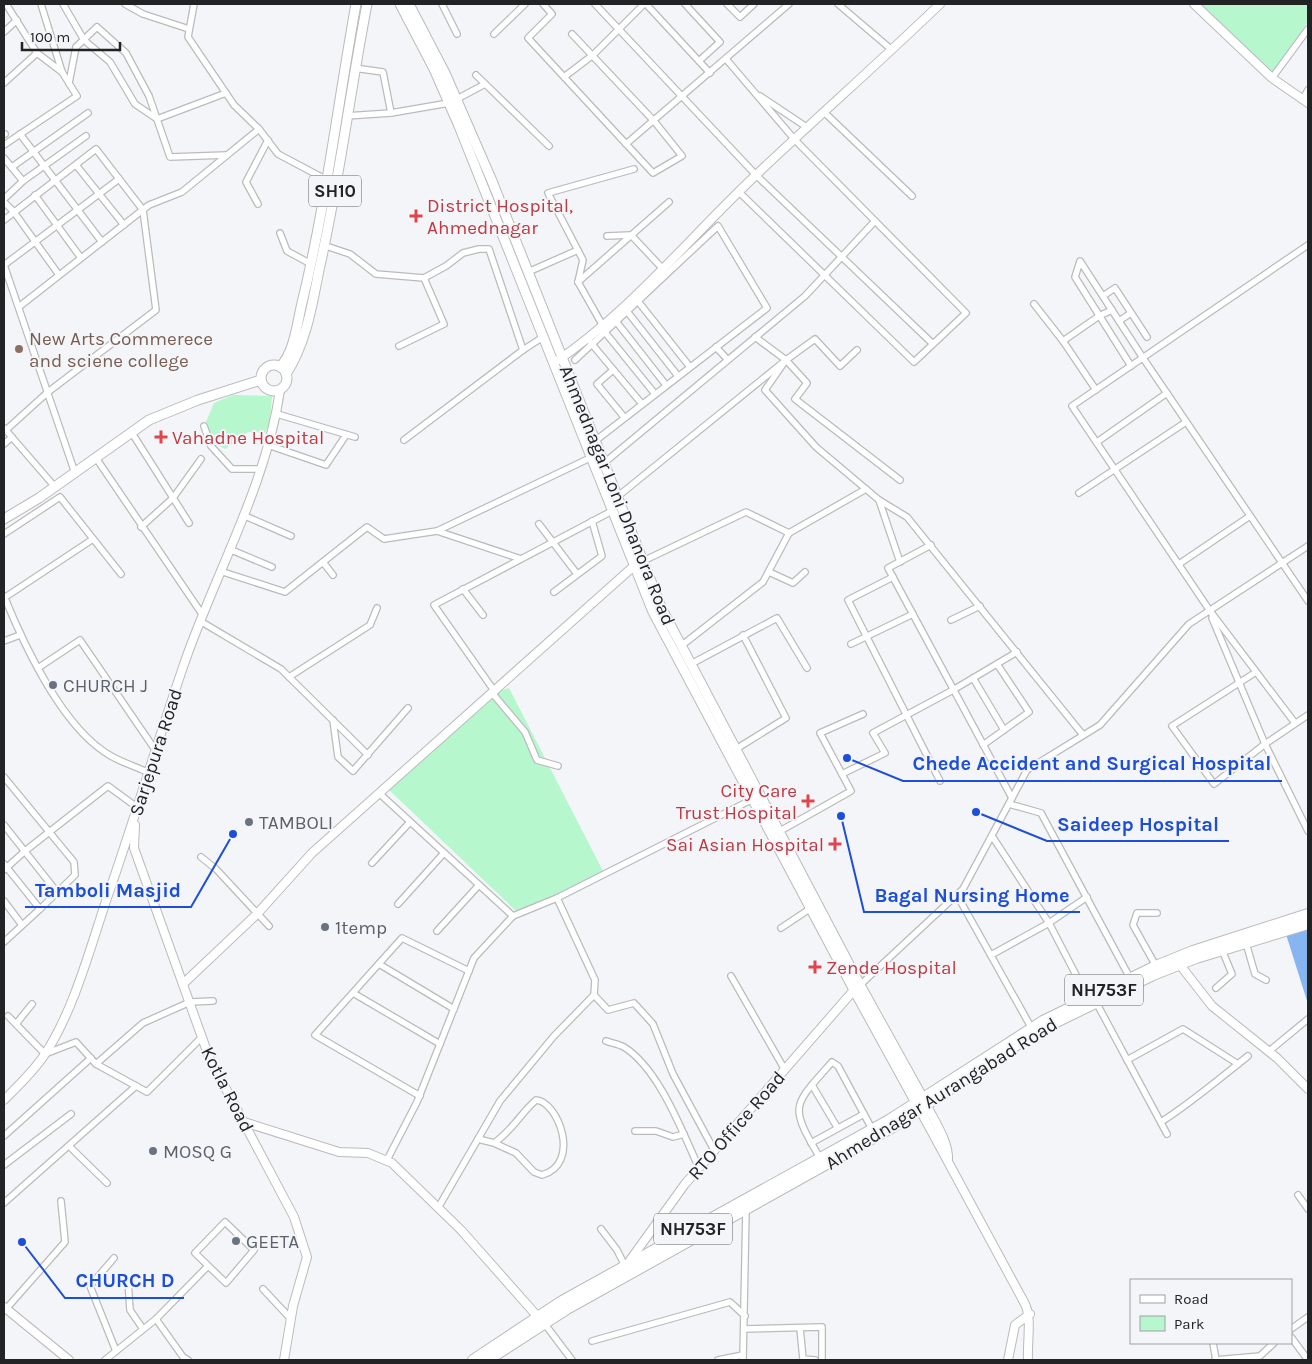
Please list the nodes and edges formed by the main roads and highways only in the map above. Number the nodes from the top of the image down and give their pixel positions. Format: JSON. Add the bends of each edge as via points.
{"nodes":[{"id":1,"x":356,"y":4,"type":"edge"},
{"id":2,"x":366,"y":4,"type":"edge"},
{"id":3,"x":400,"y":4,"type":"edge"},
{"id":4,"x":409,"y":4,"type":"edge"},
{"id":5,"x":453,"y":101,"type":"junction"},
{"id":6,"x":558,"y":361,"type":"junction"},
{"id":7,"x":280,"y":367,"type":"junction"},
{"id":8,"x":286,"y":374,"type":"junction"},
{"id":9,"x":261,"y":380,"type":"junction"},
{"id":10,"x":4,"y":519,"type":"edge"},
{"id":11,"x":638,"y":564,"type":"junction"},
{"id":12,"x":1308,"y":914,"type":"edge"},
{"id":13,"x":1308,"y":924,"type":"edge"},
{"id":14,"x":857,"y":987,"type":"junction"},
{"id":15,"x":1092,"y":1000,"type":"junction"},
{"id":16,"x":922,"y":1104,"type":"junction"},
{"id":17,"x":541,"y":1320,"type":"junction"},
{"id":18,"x":472,"y":1360,"type":"edge"},
{"id":19,"x":488,"y":1360,"type":"edge"}],
"edges":[{"from":1,"to":7,"type":"main road","number":"SH10","via":[[312,264],[294,337]]},
{"from":2,"to":8,"type":"main road","number":"SH10","via":[[324,246],[303,336]]},
{"from":3,"to":5,"type":"main road","name":"Ahmednagar Loni Dhanora Road"},
{"from":4,"to":5,"type":"main road","name":"Ahmednagar Loni Dhanora Road"},
{"from":5,"to":6,"type":"main road","name":"Ahmednagar Loni Dhanora Road","via":[[528,272]]},
{"from":5,"to":6,"type":"main road","name":"Ahmednagar Loni Dhanora Road","via":[[543,337]]},
{"from":6,"to":11,"type":"main road","name":"Ahmednagar Loni Dhanora Road","via":[[612,510]]},
{"from":6,"to":11,"type":"main road","name":"Ahmednagar Loni Dhanora Road","via":[[604,462]]},
{"from":7,"to":8,"type":"main road"},
{"from":7,"to":9,"type":"main road","via":[[263,370]]},
{"from":8,"to":9,"type":"main road","via":[[285,386],[280,390],[268,390]]},
{"from":9,"to":10,"type":"main road","via":[[149,420]]},
{"from":11,"to":14,"type":"main road","name":"Ahmednagar Loni Dhanora Road","via":[[780,831]]},
{"from":11,"to":14,"type":"main road","name":"Ahmednagar Loni Dhanora Road","via":[[653,612],[811,908]]},
{"from":12,"to":15,"type":"highway","number":"NH753F","via":[[1193,951],[1130,978]]},
{"from":13,"to":15,"type":"highway","name":"Ahmednagar Aurangabad Road","number":"NH753F","via":[[1222,950]]},
{"from":14,"to":16,"type":"main road","name":"Ahmednagar Loni Dhanora Road"},
{"from":15,"to":16,"type":"highway","name":"Ahmednagar Aurangabad Road","number":"NH753F"},
{"from":15,"to":16,"type":"highway","number":"NH753F","via":[[1031,1027]]},
{"from":16,"to":17,"type":"highway","name":"Ahmednagar Aurangabad Road","number":"NH753F","via":[[746,1209]]},
{"from":16,"to":17,"type":"highway","number":"NH753F","via":[[625,1266]]},
{"from":17,"to":18,"type":"highway","number":"NH753F"},
{"from":17,"to":19,"type":"highway","name":"Ahmednagar Aurangabad Road","number":"NH753F"}]}
